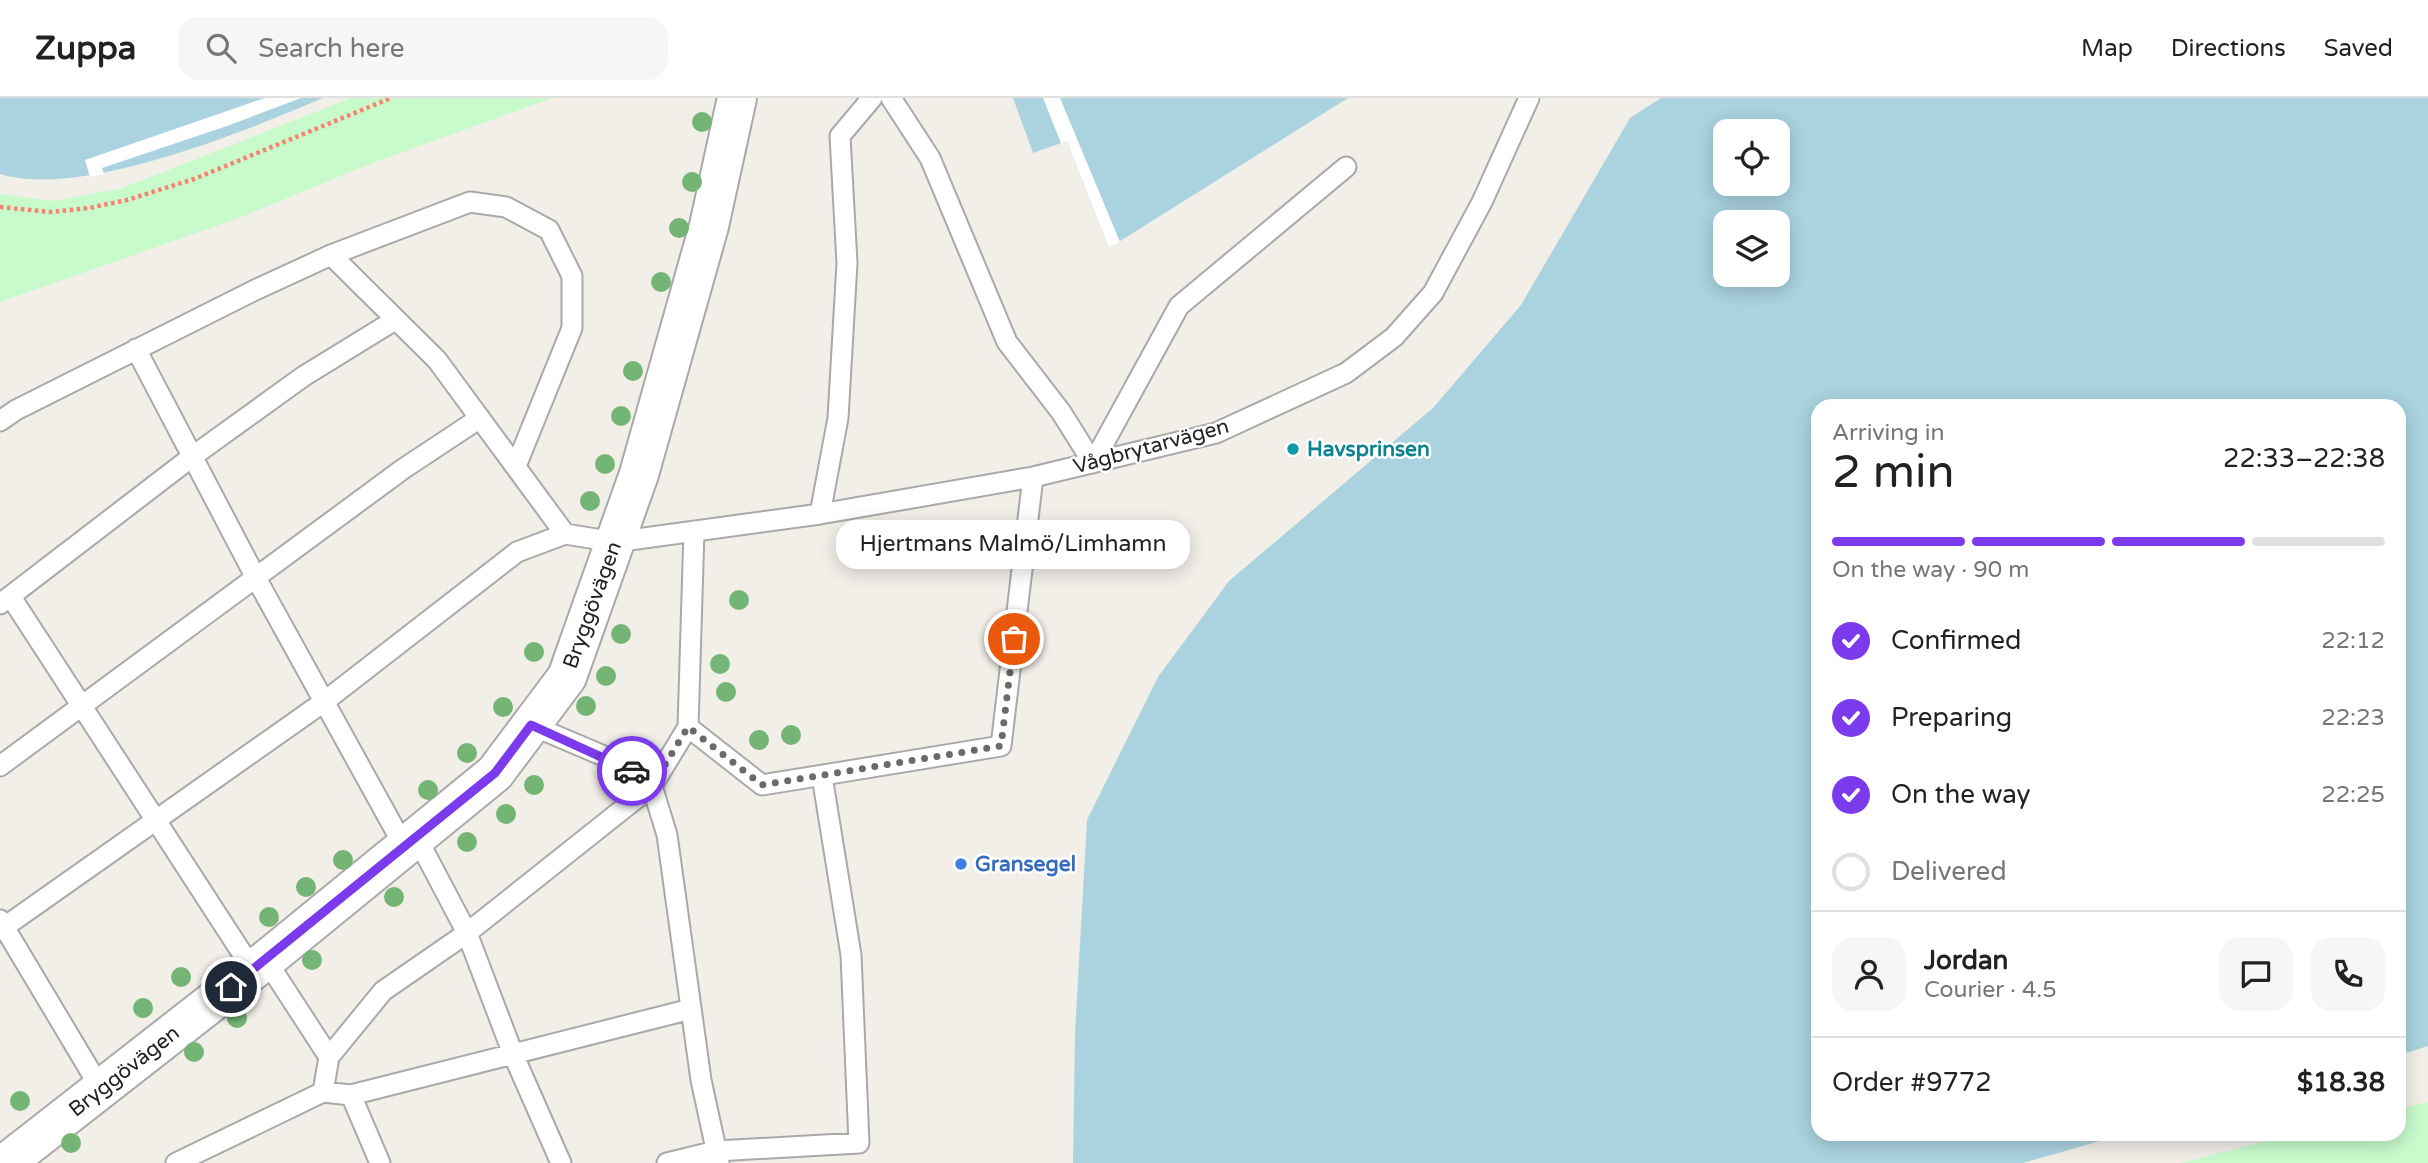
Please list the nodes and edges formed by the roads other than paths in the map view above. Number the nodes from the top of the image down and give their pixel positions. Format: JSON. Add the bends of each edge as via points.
{"nodes":[{"id":1,"x":737,"y":98,"type":"edge"},
{"id":2,"x":872,"y":98,"type":"edge"},
{"id":3,"x":891,"y":98,"type":"edge"},
{"id":4,"x":1529,"y":98,"type":"edge"},
{"id":5,"x":1346,"y":167,"type":"dead end"},
{"id":6,"x":331,"y":255,"type":"junction"},
{"id":7,"x":395,"y":320,"type":"junction"},
{"id":8,"x":136,"y":349,"type":"junction"},
{"id":9,"x":480,"y":418,"type":"junction"},
{"id":10,"x":0,"y":421,"type":"edge"},
{"id":11,"x":193,"y":456,"type":"junction"},
{"id":12,"x":1093,"y":463,"type":"junction"},
{"id":13,"x":516,"y":466,"type":"junction"},
{"id":14,"x":1033,"y":477,"type":"junction"},
{"id":15,"x":820,"y":514,"type":"junction"},
{"id":16,"x":694,"y":531,"type":"junction"},
{"id":17,"x":565,"y":534,"type":"junction"},
{"id":18,"x":615,"y":542,"type":"junction"},
{"id":19,"x":256,"y":578,"type":"junction"},
{"id":20,"x":5,"y":601,"type":"edge"},
{"id":21,"x":326,"y":701,"type":"junction"},
{"id":22,"x":83,"y":705,"type":"junction"},
{"id":23,"x":531,"y":725,"type":"junction"},
{"id":24,"x":688,"y":727,"type":"junction"},
{"id":25,"x":0,"y":766,"type":"edge"},
{"id":26,"x":822,"y":776,"type":"junction"},
{"id":27,"x":652,"y":786,"type":"junction"},
{"id":28,"x":157,"y":822,"type":"junction"},
{"id":29,"x":411,"y":843,"type":"junction"},
{"id":30,"x":1,"y":926,"type":"edge"},
{"id":31,"x":467,"y":933,"type":"junction"},
{"id":32,"x":259,"y":965,"type":"junction"},
{"id":33,"x":691,"y":1009,"type":"junction"},
{"id":34,"x":513,"y":1054,"type":"junction"},
{"id":35,"x":329,"y":1057,"type":"junction"},
{"id":36,"x":101,"y":1089,"type":"junction"},
{"id":37,"x":323,"y":1092,"type":"junction"},
{"id":38,"x":351,"y":1095,"type":"junction"},
{"id":39,"x":802,"y":1155,"type":"edge"},
{"id":40,"x":718,"y":1157,"type":"edge"},
{"id":41,"x":6,"y":1163,"type":"edge"},
{"id":42,"x":176,"y":1163,"type":"edge"},
{"id":43,"x":380,"y":1163,"type":"edge"},
{"id":44,"x":561,"y":1163,"type":"edge"},
{"id":45,"x":667,"y":1163,"type":"edge"}],
"edges":[{"from":1,"to":18,"type":"street","name":"Bryggövägen","via":[[709,226],[639,474]]},
{"from":2,"to":15,"type":"lane","via":[[840,136],[847,263],[838,418]]},
{"from":3,"to":12,"type":"lane","via":[[930,158],[1007,342]]},
{"from":4,"to":12,"type":"lane","name":"Vågbrytarvägen","via":[[1482,202],[1433,293],[1394,337],[1346,373],[1216,433]]},
{"from":5,"to":12,"type":"lane","via":[[1179,306]]},
{"from":6,"to":7,"type":"lane"},
{"from":6,"to":8,"type":"lane"},
{"from":6,"to":13,"type":"lane","via":[[470,202],[506,207],[549,230],[572,276],[572,328]]},
{"from":7,"to":9,"type":"lane","via":[[437,360]]},
{"from":7,"to":11,"type":"lane","via":[[304,376]]},
{"from":8,"to":10,"type":"lane"},
{"from":8,"to":11,"type":"lane"},
{"from":9,"to":13,"type":"lane"},
{"from":9,"to":19,"type":"lane"},
{"from":11,"to":19,"type":"lane"},
{"from":11,"to":20,"type":"lane"},
{"from":12,"to":14,"type":"lane","name":"Vågbrytarvägen"},
{"from":13,"to":17,"type":"lane"},
{"from":14,"to":15,"type":"lane","name":"Vågbrytarvägen"},
{"from":14,"to":26,"type":"lane","via":[[1001,746]]},
{"from":15,"to":16,"type":"lane","name":"Vågbrytarvägen"},
{"from":16,"to":18,"type":"lane","name":"Vågbrytarvägen"},
{"from":16,"to":24,"type":"lane"},
{"from":17,"to":18,"type":"lane","name":"Vågbrytarvägen"},
{"from":17,"to":21,"type":"lane","via":[[517,552]]},
{"from":18,"to":23,"type":"street","name":"Bryggövägen","via":[[567,677]]},
{"from":19,"to":21,"type":"lane"},
{"from":19,"to":22,"type":"lane"},
{"from":20,"to":22,"type":"lane"},
{"from":21,"to":28,"type":"lane"},
{"from":21,"to":29,"type":"lane"},
{"from":22,"to":25,"type":"lane"},
{"from":22,"to":28,"type":"lane"},
{"from":23,"to":27,"type":"lane","via":[[625,765]]},
{"from":23,"to":29,"type":"street","name":"Bryggövägen","via":[[495,773]]},
{"from":24,"to":26,"type":"lane","via":[[762,785]]},
{"from":24,"to":27,"type":"lane"},
{"from":26,"to":39,"type":"lane","via":[[851,955],[859,1143]]},
{"from":27,"to":31,"type":"lane"},
{"from":27,"to":33,"type":"lane","via":[[667,835]]},
{"from":28,"to":30,"type":"lane"},
{"from":28,"to":32,"type":"lane"},
{"from":29,"to":31,"type":"lane"},
{"from":29,"to":32,"type":"street","name":"Bryggövägen"},
{"from":30,"to":36,"type":"lane"},
{"from":31,"to":34,"type":"lane"},
{"from":31,"to":35,"type":"lane","via":[[383,991]]},
{"from":32,"to":35,"type":"lane"},
{"from":32,"to":36,"type":"street","name":"Bryggövägen"},
{"from":33,"to":34,"type":"lane"},
{"from":33,"to":40,"type":"lane"},
{"from":34,"to":38,"type":"lane"},
{"from":34,"to":44,"type":"lane"},
{"from":35,"to":37,"type":"lane"},
{"from":36,"to":41,"type":"street","name":"Bryggövägen"},
{"from":37,"to":38,"type":"lane"},
{"from":37,"to":42,"type":"lane"},
{"from":38,"to":43,"type":"lane"},
{"from":39,"to":40,"type":"lane"},
{"from":40,"to":45,"type":"lane"}]}
